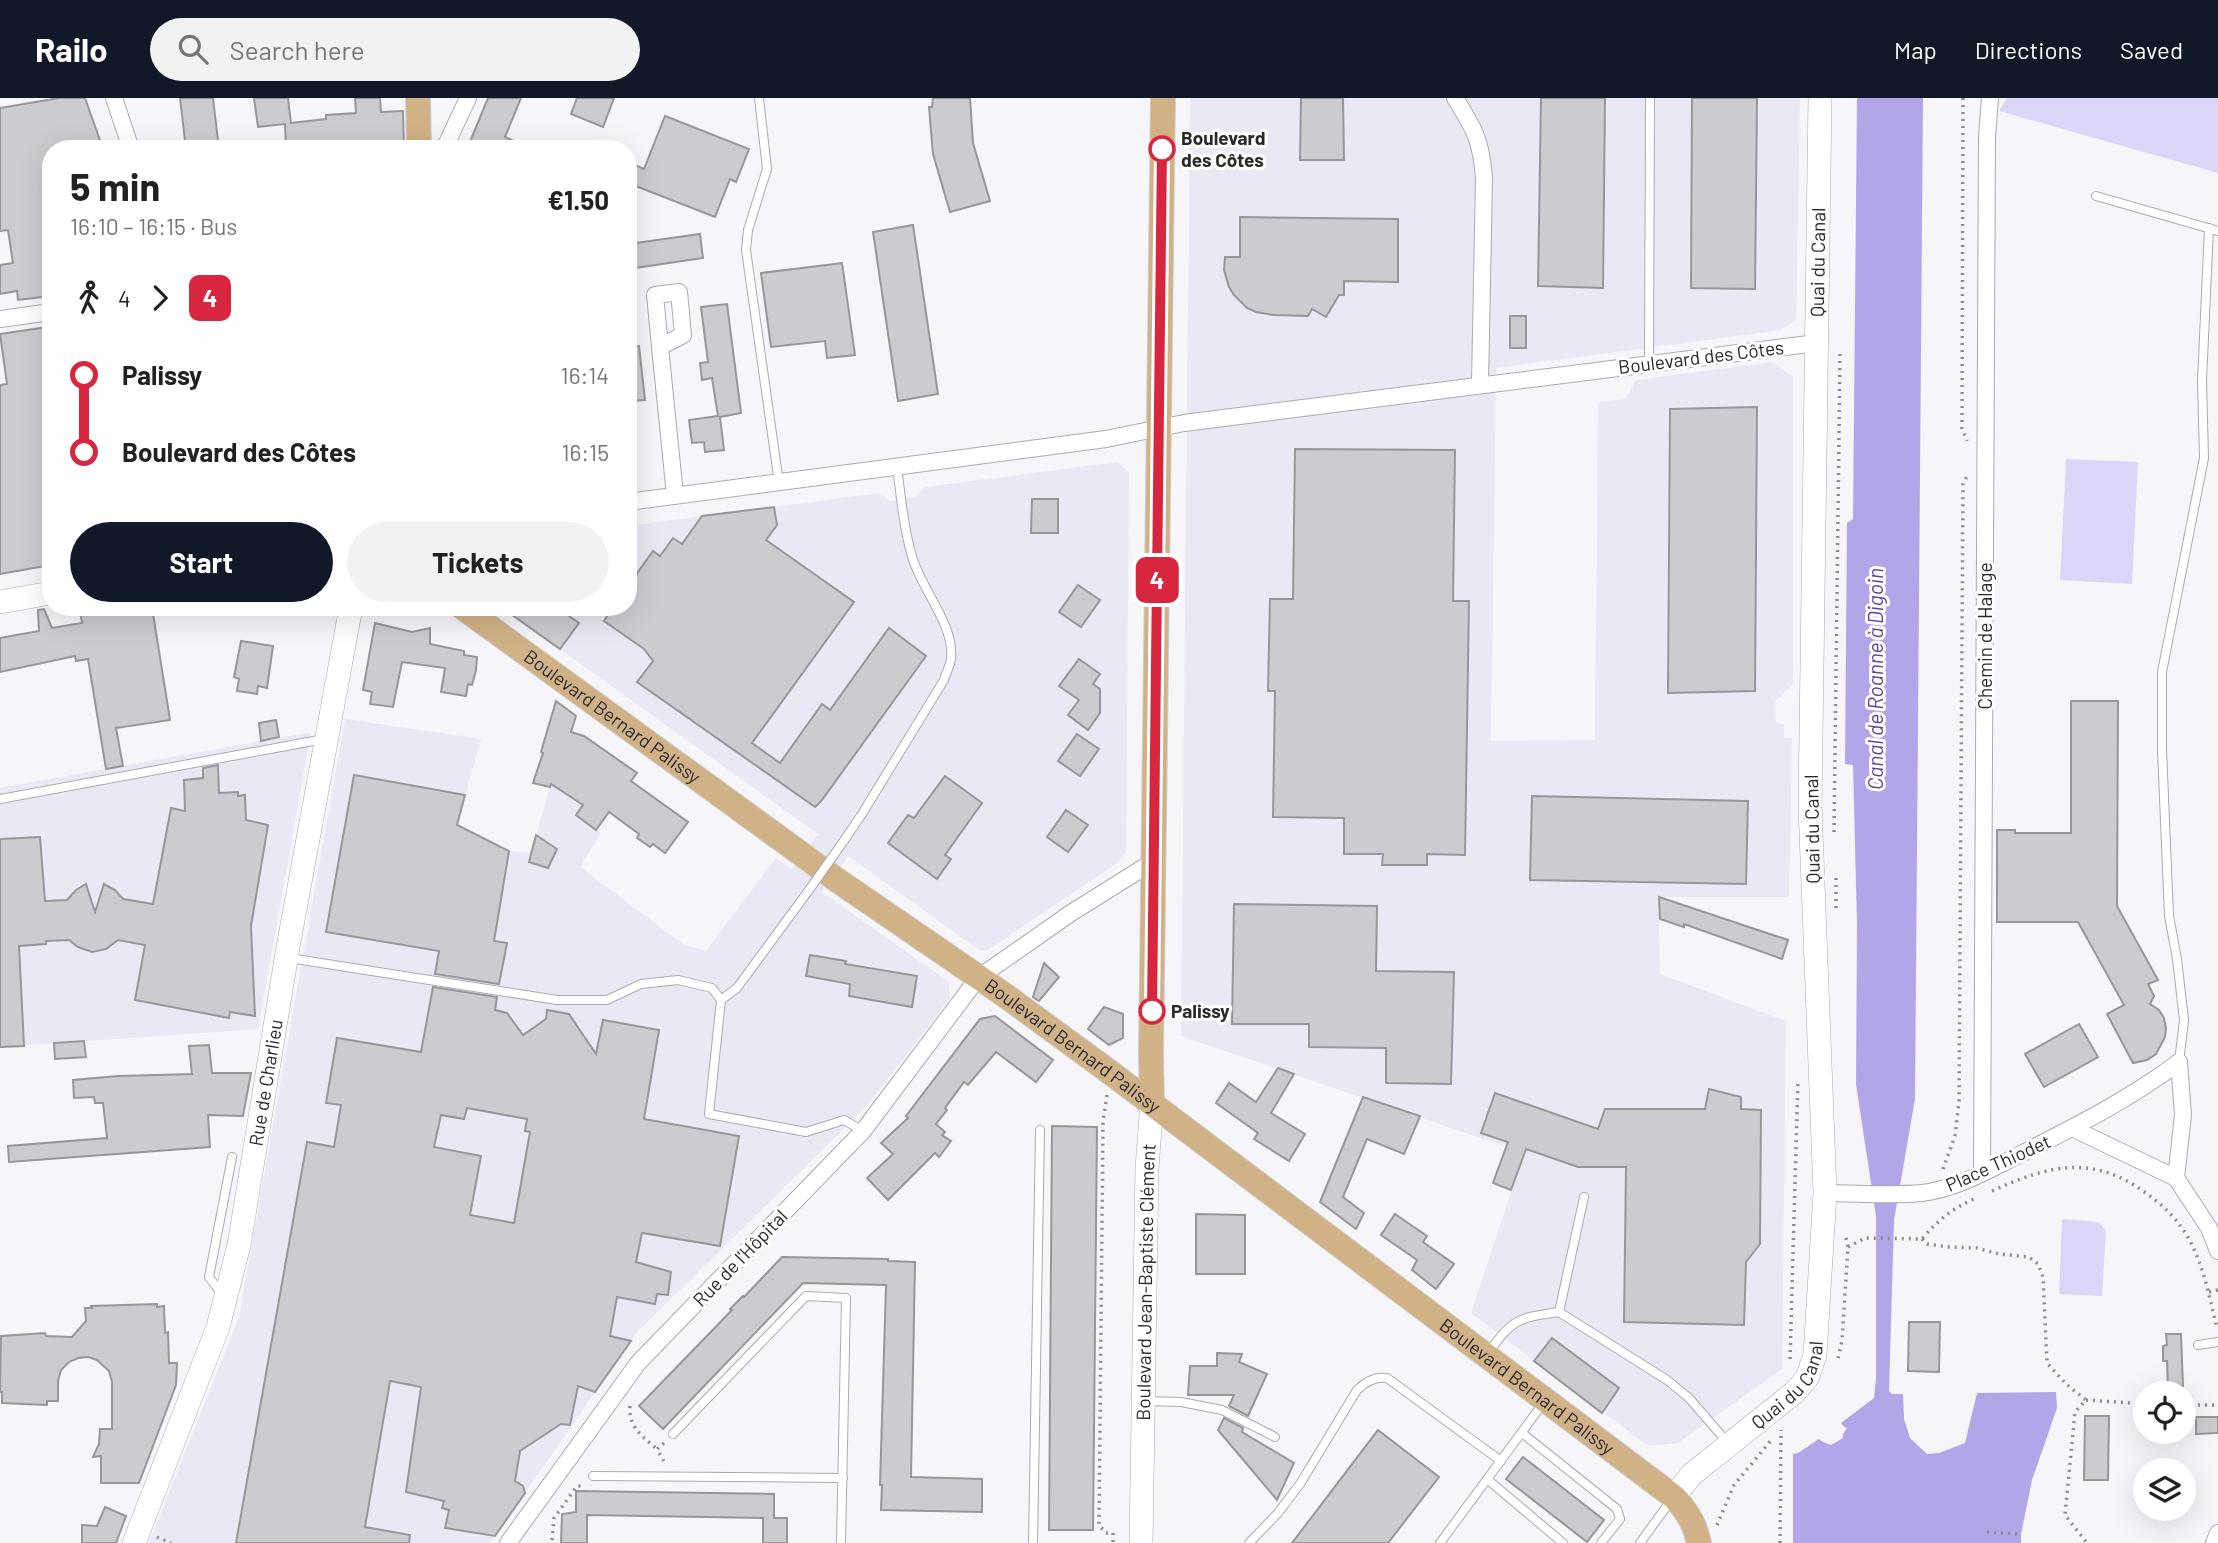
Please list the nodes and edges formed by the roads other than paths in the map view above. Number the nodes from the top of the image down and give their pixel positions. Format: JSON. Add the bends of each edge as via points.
{"nodes":[{"id":1,"x":114,"y":98,"type":"edge"},
{"id":2,"x":418,"y":98,"type":"edge"},
{"id":3,"x":468,"y":98,"type":"edge"},
{"id":4,"x":759,"y":98,"type":"edge"},
{"id":5,"x":1163,"y":98,"type":"edge"},
{"id":6,"x":1455,"y":98,"type":"edge"},
{"id":7,"x":1650,"y":98,"type":"edge"},
{"id":8,"x":1821,"y":98,"type":"edge"},
{"id":9,"x":1990,"y":98,"type":"edge"},
{"id":10,"x":128,"y":140,"type":"edge"},
{"id":11,"x":419,"y":140,"type":"edge"},
{"id":12,"x":448,"y":140,"type":"edge"},
{"id":13,"x":2096,"y":196,"type":"dead end"},
{"id":14,"x":2214,"y":230,"type":"edge"},
{"id":15,"x":42,"y":313,"type":"edge"},
{"id":16,"x":0,"y":319,"type":"edge"},
{"id":17,"x":1817,"y":343,"type":"junction"},
{"id":18,"x":660,"y":347,"type":"dead end"},
{"id":19,"x":1649,"y":363,"type":"junction"},
{"id":20,"x":1480,"y":384,"type":"junction"},
{"id":21,"x":1158,"y":430,"type":"junction"},
{"id":22,"x":897,"y":467,"type":"junction"},
{"id":23,"x":779,"y":483,"type":"junction"},
{"id":24,"x":675,"y":495,"type":"junction"},
{"id":25,"x":637,"y":501,"type":"edge"},
{"id":26,"x":42,"y":594,"type":"edge"},
{"id":27,"x":0,"y":601,"type":"edge"},
{"id":28,"x":349,"y":616,"type":"edge"},
{"id":29,"x":474,"y":616,"type":"edge"},
{"id":30,"x":327,"y":738,"type":"junction"},
{"id":31,"x":0,"y":799,"type":"edge"},
{"id":32,"x":1154,"y":861,"type":"junction"},
{"id":33,"x":286,"y":957,"type":"junction"},
{"id":34,"x":978,"y":978,"type":"junction"},
{"id":35,"x":721,"y":1000,"type":"junction"},
{"id":36,"x":2179,"y":1062,"type":"junction"},
{"id":37,"x":1152,"y":1103,"type":"junction"},
{"id":38,"x":2072,"y":1128,"type":"junction"},
{"id":39,"x":1040,"y":1130,"type":"dead end"},
{"id":40,"x":863,"y":1131,"type":"junction"},
{"id":41,"x":232,"y":1157,"type":"dead end"},
{"id":42,"x":1982,"y":1173,"type":"junction"},
{"id":43,"x":2176,"y":1178,"type":"junction"},
{"id":44,"x":1825,"y":1194,"type":"junction"},
{"id":45,"x":1584,"y":1196,"type":"dead end"},
{"id":46,"x":2218,"y":1251,"type":"edge"},
{"id":47,"x":226,"y":1300,"type":"junction"},
{"id":48,"x":1559,"y":1312,"type":"junction"},
{"id":49,"x":2218,"y":1342,"type":"edge"},
{"id":50,"x":2198,"y":1345,"type":"dead end"},
{"id":51,"x":1486,"y":1357,"type":"junction"},
{"id":52,"x":1546,"y":1400,"type":"junction"},
{"id":53,"x":1145,"y":1401,"type":"junction"},
{"id":54,"x":1522,"y":1433,"type":"junction"},
{"id":55,"x":673,"y":1434,"type":"road end"},
{"id":56,"x":1275,"y":1437,"type":"dead end"},
{"id":57,"x":1729,"y":1444,"type":"junction"},
{"id":58,"x":1501,"y":1461,"type":"junction"},
{"id":59,"x":593,"y":1476,"type":"dead end"},
{"id":60,"x":843,"y":1478,"type":"junction"},
{"id":61,"x":1487,"y":1479,"type":"junction"},
{"id":62,"x":1674,"y":1497,"type":"junction"},
{"id":63,"x":2218,"y":1533,"type":"edge"},
{"id":64,"x":1706,"y":1537,"type":"edge"},
{"id":65,"x":134,"y":1543,"type":"edge"},
{"id":66,"x":509,"y":1543,"type":"edge"},
{"id":67,"x":841,"y":1543,"type":"edge"},
{"id":68,"x":1033,"y":1543,"type":"edge"},
{"id":69,"x":1142,"y":1543,"type":"edge"},
{"id":70,"x":1249,"y":1543,"type":"edge"},
{"id":71,"x":1440,"y":1543,"type":"edge"},
{"id":72,"x":1563,"y":1543,"type":"edge"},
{"id":73,"x":1601,"y":1543,"type":"edge"},
{"id":74,"x":1640,"y":1543,"type":"edge"},
{"id":75,"x":2214,"y":1543,"type":"edge"}],
"edges":[{"from":1,"to":10,"type":"street"},
{"from":2,"to":11,"type":"main road"},
{"from":3,"to":12,"type":"street"},
{"from":4,"to":23,"type":"lane","via":[[767,169],[746,250]]},
{"from":5,"to":21,"type":"main road","name":"Boulevard Jean-Baptiste Clément"},
{"from":6,"to":20,"type":"street","via":[[1476,131],[1485,178]]},
{"from":7,"to":19,"type":"lane"},
{"from":8,"to":17,"type":"street","name":"Quai du Canal"},
{"from":9,"to":42,"type":"street","name":"Chemin de Halage"},
{"from":13,"to":14,"type":"lane"},
{"from":14,"to":36,"type":"lane","via":[[2202,381],[2204,458],[2162,672],[2169,916],[2184,1020]]},
{"from":15,"to":16,"type":"street"},
{"from":17,"to":19,"type":"street","name":"Boulevard des Côtes"},
{"from":17,"to":44,"type":"street","name":"Quai du Canal","via":[[1810,806]]},
{"from":18,"to":24,"type":"street"},
{"from":19,"to":20,"type":"street","name":"Boulevard des Côtes"},
{"from":20,"to":21,"type":"street","name":"Boulevard des Côtes"},
{"from":21,"to":22,"type":"street","name":"Boulevard des Côtes"},
{"from":21,"to":32,"type":"main road","name":"Boulevard Jean-Baptiste Clément"},
{"from":22,"to":23,"type":"street","name":"Boulevard des Côtes"},
{"from":22,"to":35,"type":"lane","bridge":true,"via":[[911,555],[950,641],[951,658],[944,680],[843,842],[737,988]]},
{"from":23,"to":24,"type":"street","name":"Boulevard des Côtes"},
{"from":24,"to":25,"type":"street","name":"Boulevard des Côtes"},
{"from":26,"to":27,"type":"street"},
{"from":28,"to":30,"type":"street","name":"Rue de Charlieu"},
{"from":29,"to":34,"type":"main road","name":"Boulevard Bernard Palissy"},
{"from":30,"to":31,"type":"lane"},
{"from":30,"to":33,"type":"street","name":"Rue de Charlieu"},
{"from":32,"to":34,"type":"street","name":"Rue de l'Hôpital"},
{"from":32,"to":37,"type":"main road","name":"Boulevard Jean-Baptiste Clément"},
{"from":33,"to":35,"type":"lane","via":[[557,1000],[607,1000],[642,984],[678,980],[712,988]]},
{"from":33,"to":47,"type":"street","name":"Rue de Charlieu"},
{"from":34,"to":37,"type":"main road","name":"Boulevard Bernard Palissy"},
{"from":34,"to":40,"type":"street","name":"Rue de l'Hôpital"},
{"from":35,"to":40,"type":"lane","via":[[709,1114],[806,1132],[844,1119]]},
{"from":36,"to":38,"type":"street","name":"Place Thiodet"},
{"from":36,"to":43,"type":"street","via":[[2183,1115]]},
{"from":37,"to":51,"type":"main road","name":"Boulevard Bernard Palissy"},
{"from":37,"to":53,"type":"street","name":"Boulevard Jean-Baptiste Clément"},
{"from":38,"to":42,"type":"street","name":"Place Thiodet"},
{"from":38,"to":43,"type":"street","name":"Place Thiodet"},
{"from":39,"to":68,"type":"lane"},
{"from":40,"to":66,"type":"street","name":"Rue de l'Hôpital","via":[[638,1363]]},
{"from":41,"to":47,"type":"lane","via":[[209,1277]]},
{"from":42,"to":44,"type":"street","name":"Place Thiodet","via":[[1923,1193]]},
{"from":43,"to":46,"type":"street","via":[[2209,1228]]},
{"from":44,"to":57,"type":"street","name":"Quai du Canal","via":[[1815,1355],[1807,1378]]},
{"from":45,"to":48,"type":"lane"},
{"from":47,"to":65,"type":"street","name":"Rue de Charlieu"},
{"from":48,"to":51,"type":"lane","via":[[1515,1322]]},
{"from":48,"to":57,"type":"lane","via":[[1667,1380]]},
{"from":49,"to":50,"type":"lane"},
{"from":51,"to":52,"type":"main road","name":"Boulevard Bernard Palissy"},
{"from":52,"to":54,"type":"lane"},
{"from":52,"to":62,"type":"main road","name":"Boulevard Bernard Palissy"},
{"from":53,"to":56,"type":"lane","via":[[1222,1410]]},
{"from":53,"to":69,"type":"street","name":"Boulevard Jean-Baptiste Clément"},
{"from":54,"to":58,"type":"lane"},
{"from":54,"to":73,"type":"lane","via":[[1617,1508],[1619,1519]]},
{"from":55,"to":60,"type":"lane","via":[[806,1296],[846,1298]]},
{"from":57,"to":62,"type":"street","name":"Quai du Canal","via":[[1691,1475]]},
{"from":58,"to":61,"type":"lane"},
{"from":58,"to":70,"type":"lane","via":[[1387,1378],[1370,1380],[1357,1390],[1279,1513]]},
{"from":59,"to":60,"type":"lane"},
{"from":60,"to":67,"type":"lane"},
{"from":61,"to":71,"type":"lane"},
{"from":61,"to":72,"type":"lane"},
{"from":62,"to":64,"type":"main road","name":"Boulevard Bernard Palissy"},
{"from":62,"to":74,"type":"lane"},
{"from":63,"to":75,"type":"street"}]}
